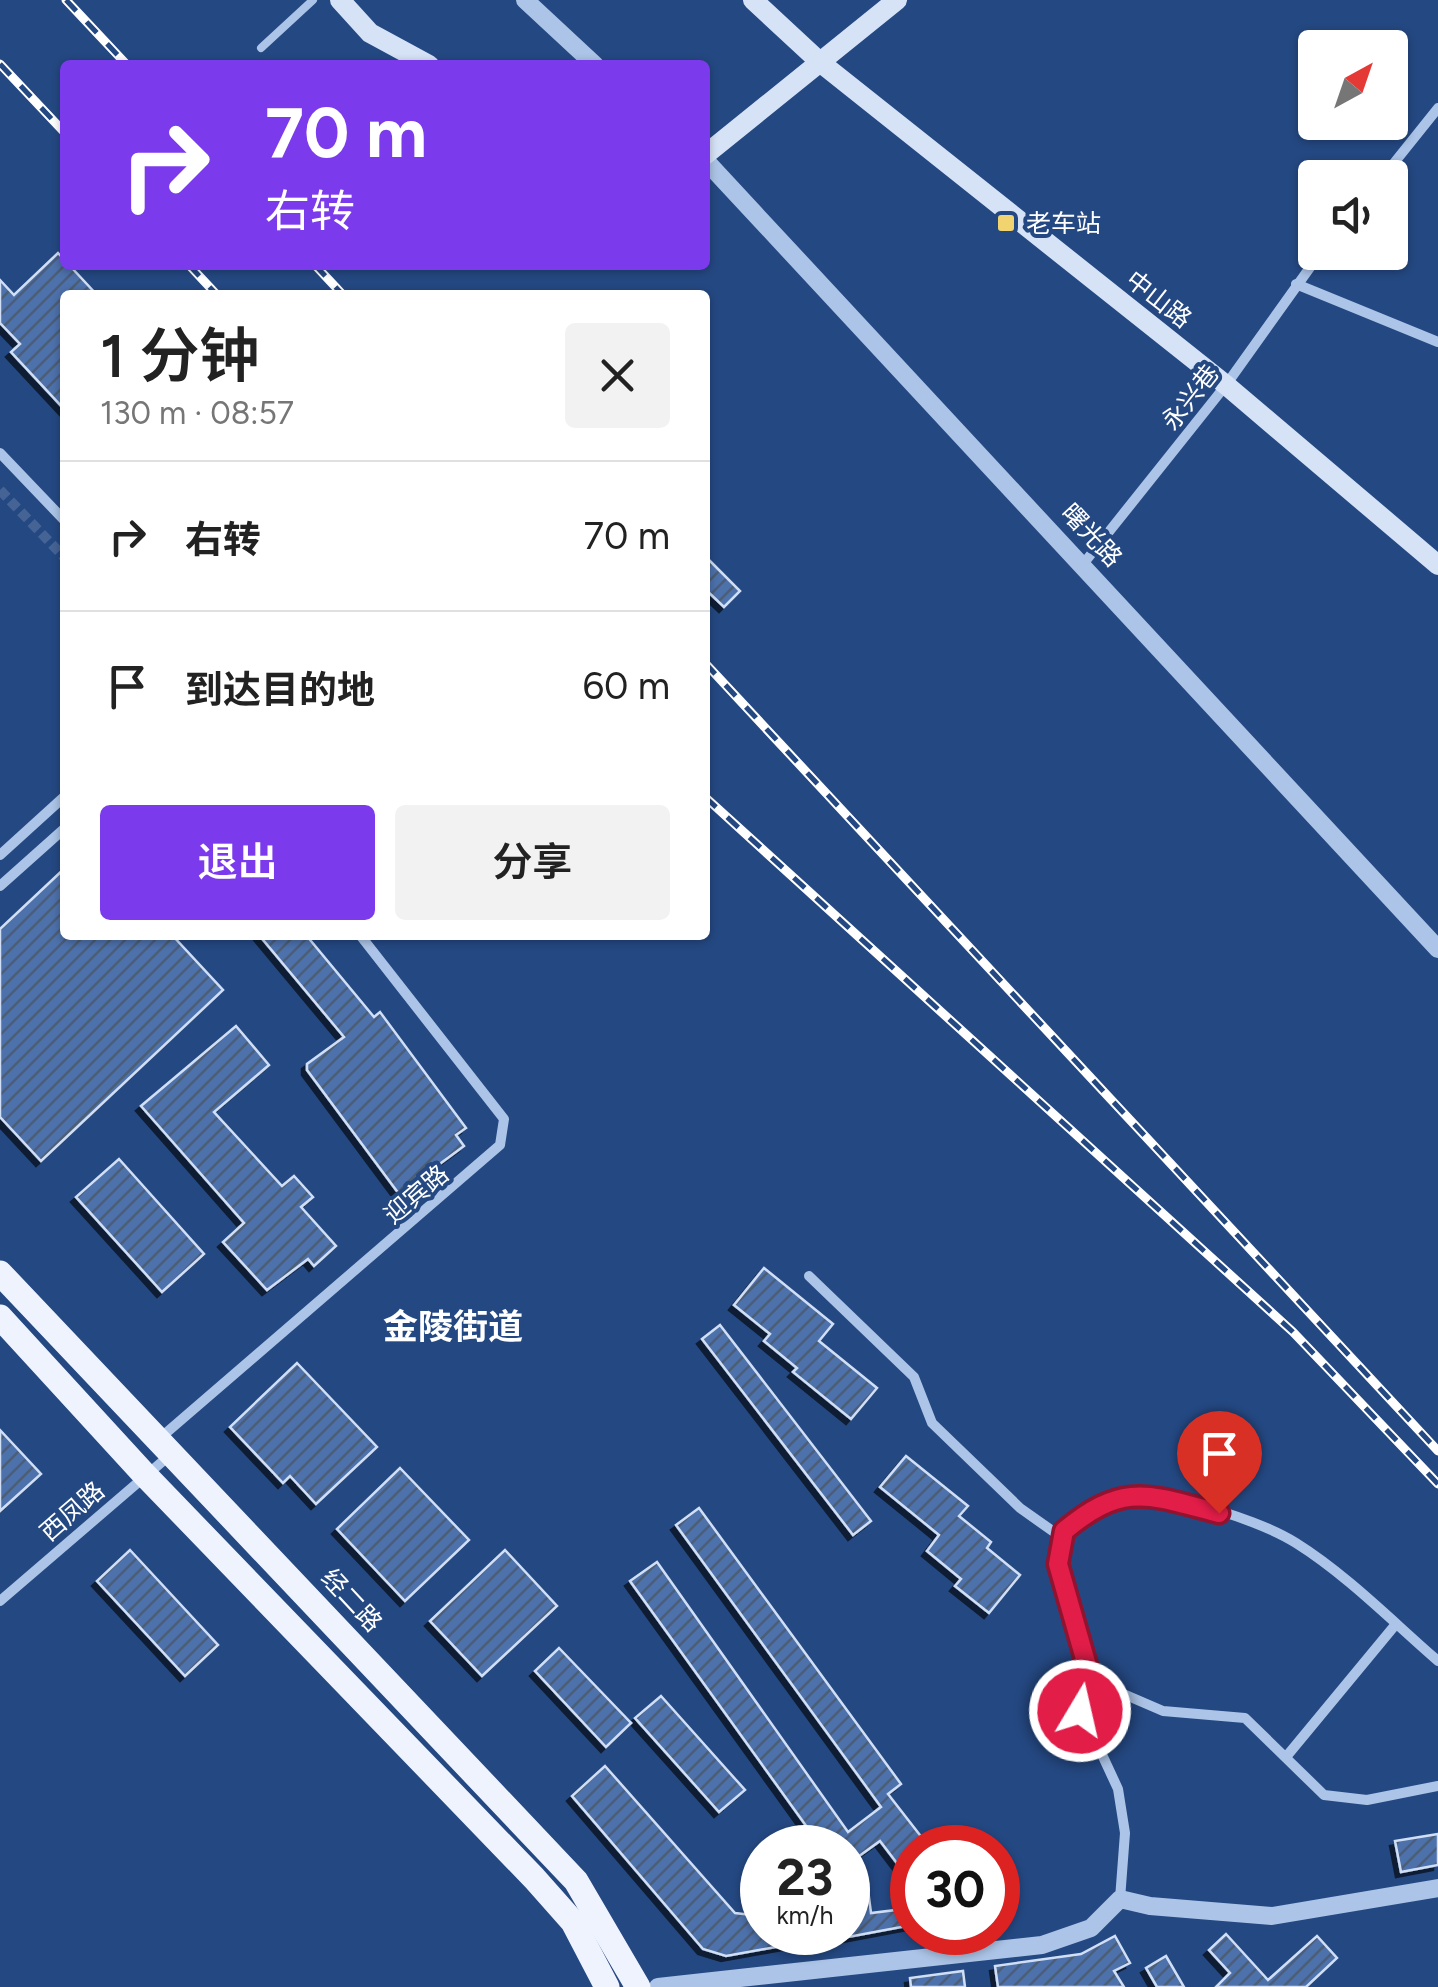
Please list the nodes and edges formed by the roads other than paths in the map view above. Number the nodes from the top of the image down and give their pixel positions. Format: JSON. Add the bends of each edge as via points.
{"nodes":[{"id":1,"x":313,"y":0,"type":"edge"},
{"id":2,"x":340,"y":0,"type":"edge"},
{"id":3,"x":525,"y":0,"type":"edge"},
{"id":4,"x":753,"y":0,"type":"edge"},
{"id":5,"x":897,"y":0,"type":"edge"},
{"id":6,"x":261,"y":48,"type":"dead end"},
{"id":7,"x":420,"y":60,"type":"edge"},
{"id":8,"x":590,"y":60,"type":"edge"},
{"id":9,"x":821,"y":63,"type":"junction"},
{"id":10,"x":1438,"y":108,"type":"edge"},
{"id":11,"x":710,"y":153,"type":"edge"},
{"id":12,"x":1396,"y":160,"type":"edge"},
{"id":13,"x":710,"y":162,"type":"edge"},
{"id":14,"x":1307,"y":270,"type":"edge"},
{"id":15,"x":1296,"y":284,"type":"junction"},
{"id":16,"x":1438,"y":342,"type":"edge"},
{"id":17,"x":1226,"y":384,"type":"junction"},
{"id":18,"x":0,"y":453,"type":"edge"},
{"id":19,"x":60,"y":515,"type":"edge"},
{"id":20,"x":1084,"y":562,"type":"junction"},
{"id":21,"x":1438,"y":565,"type":"edge"},
{"id":22,"x":60,"y":801,"type":"edge"},
{"id":23,"x":60,"y":832,"type":"edge"},
{"id":24,"x":0,"y":855,"type":"edge"},
{"id":25,"x":0,"y":886,"type":"edge"},
{"id":26,"x":364,"y":940,"type":"edge"},
{"id":27,"x":1438,"y":949,"type":"edge"},
{"id":28,"x":0,"y":1273,"type":"edge"},
{"id":29,"x":809,"y":1276,"type":"dead end"},
{"id":30,"x":0,"y":1317,"type":"edge"},
{"id":31,"x":165,"y":1446,"type":"junction"},
{"id":32,"x":144,"y":1474,"type":"junction"},
{"id":33,"x":1061,"y":1537,"type":"junction"},
{"id":34,"x":0,"y":1601,"type":"edge"},
{"id":35,"x":1396,"y":1624,"type":"junction"},
{"id":36,"x":1438,"y":1661,"type":"edge"},
{"id":37,"x":1091,"y":1680,"type":"junction"},
{"id":38,"x":1286,"y":1757,"type":"junction"},
{"id":39,"x":1438,"y":1786,"type":"edge"},
{"id":40,"x":1438,"y":1888,"type":"edge"},
{"id":41,"x":1120,"y":1899,"type":"junction"},
{"id":42,"x":607,"y":1987,"type":"edge"},
{"id":43,"x":638,"y":1987,"type":"edge"},
{"id":44,"x":658,"y":1987,"type":"edge"}],
"edges":[{"from":1,"to":6,"type":"lane"},
{"from":2,"to":7,"type":"main road","via":[[370,33]]},
{"from":3,"to":8,"type":"street"},
{"from":4,"to":9,"type":"main road","name":"中山路"},
{"from":5,"to":9,"type":"main road"},
{"from":9,"to":11,"type":"main road"},
{"from":9,"to":17,"type":"main road","name":"中山路"},
{"from":10,"to":12,"type":"street"},
{"from":13,"to":20,"type":"street","name":"曙光路"},
{"from":14,"to":15,"type":"street","name":"永兴巷"},
{"from":15,"to":16,"type":"street"},
{"from":15,"to":17,"type":"street","name":"永兴巷"},
{"from":17,"to":20,"type":"street","name":"永兴巷"},
{"from":17,"to":21,"type":"main road","name":"中山路"},
{"from":18,"to":19,"type":"street"},
{"from":20,"to":27,"type":"street","name":"曙光路"},
{"from":22,"to":24,"type":"street"},
{"from":23,"to":25,"type":"street"},
{"from":26,"to":31,"type":"street","name":"迎宾路","via":[[504,1119],[500,1146]]},
{"from":28,"to":31,"type":"main road","name":"经二路"},
{"from":29,"to":33,"type":"street","via":[[914,1377],[932,1423],[1020,1508]]},
{"from":30,"to":32,"type":"main road"},
{"from":31,"to":32,"type":"street","name":"西凤路"},
{"from":31,"to":43,"type":"main road","name":"经二路","via":[[576,1881]]},
{"from":32,"to":34,"type":"street","name":"西凤路"},
{"from":32,"to":42,"type":"main road","via":[[534,1878],[572,1922]]},
{"from":33,"to":35,"type":"street","via":[[1099,1504],[1125,1495],[1219,1513],[1296,1543]]},
{"from":33,"to":37,"type":"street","via":[[1058,1564]]},
{"from":35,"to":36,"type":"street"},
{"from":35,"to":38,"type":"street"},
{"from":37,"to":38,"type":"street","via":[[1164,1711],[1244,1718]]},
{"from":37,"to":41,"type":"street","via":[[1079,1705],[1110,1768],[1122,1811]]},
{"from":38,"to":39,"type":"street","via":[[1324,1794],[1366,1800]]},
{"from":40,"to":41,"type":"street","via":[[1272,1916]]},
{"from":41,"to":44,"type":"street","via":[[1090,1928],[1042,1946]]}]}
